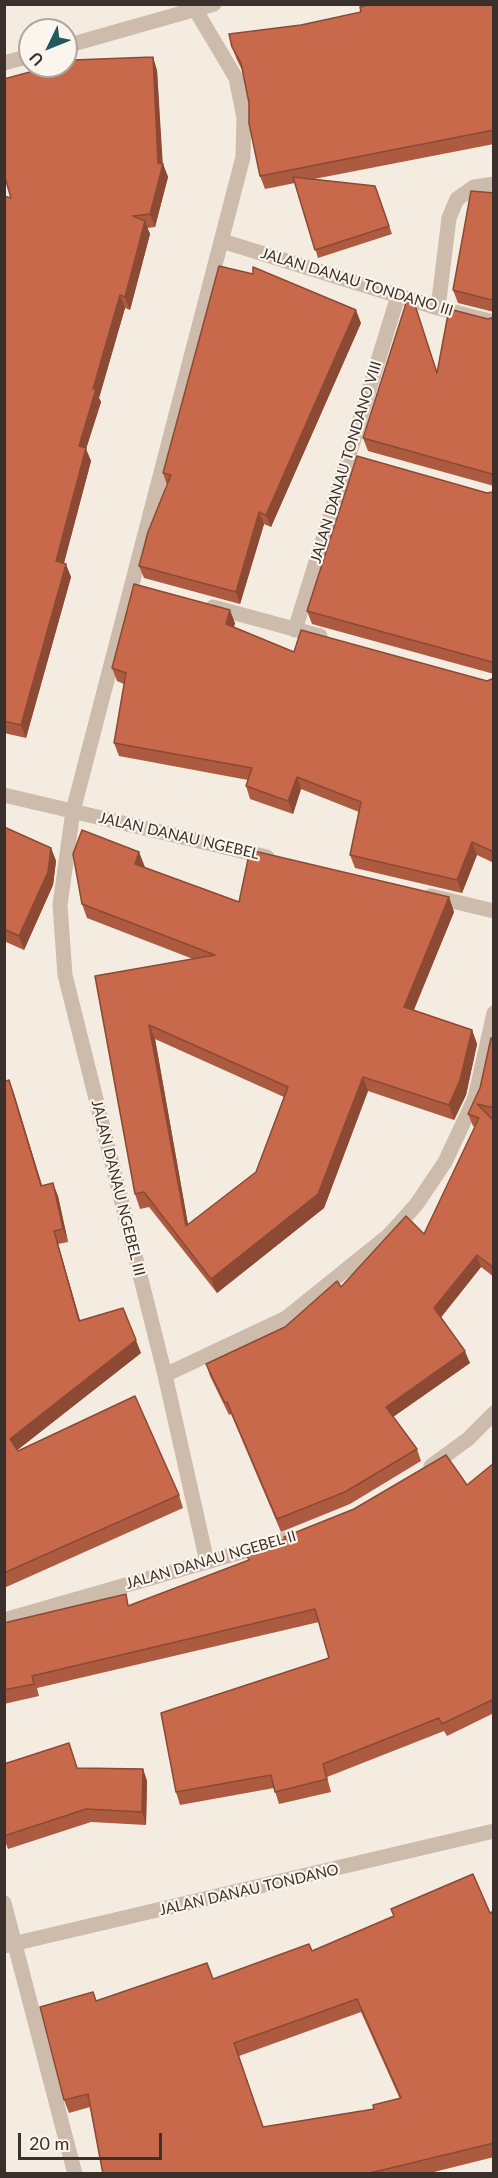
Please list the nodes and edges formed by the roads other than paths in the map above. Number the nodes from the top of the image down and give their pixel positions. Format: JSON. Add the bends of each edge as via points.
{"nodes":[{"id":1,"x":214,"y":4,"type":"edge"},
{"id":2,"x":195,"y":9,"type":"junction"},
{"id":3,"x":78,"y":43,"type":"edge"},
{"id":4,"x":494,"y":184,"type":"edge"},
{"id":5,"x":222,"y":241,"type":"junction"},
{"id":6,"x":398,"y":296,"type":"junction"},
{"id":7,"x":438,"y":308,"type":"junction"},
{"id":8,"x":494,"y":322,"type":"edge"},
{"id":9,"x":197,"y":603,"type":"edge"},
{"id":10,"x":295,"y":630,"type":"junction"},
{"id":11,"x":339,"y":642,"type":"edge"},
{"id":12,"x":4,"y":795,"type":"edge"},
{"id":13,"x":73,"y":811,"type":"junction"},
{"id":14,"x":283,"y":861,"type":"edge"},
{"id":15,"x":412,"y":891,"type":"edge"},
{"id":16,"x":494,"y":911,"type":"edge"},
{"id":17,"x":494,"y":1013,"type":"edge"},
{"id":18,"x":165,"y":1375,"type":"junction"},
{"id":19,"x":494,"y":1413,"type":"edge"},
{"id":20,"x":420,"y":1473,"type":"edge"},
{"id":21,"x":300,"y":1534,"type":"edge"},
{"id":22,"x":207,"y":1562,"type":"junction"},
{"id":23,"x":4,"y":1620,"type":"edge"},
{"id":24,"x":494,"y":1831,"type":"edge"},
{"id":25,"x":4,"y":1903,"type":"edge"},
{"id":26,"x":10,"y":1945,"type":"edge"},
{"id":27,"x":75,"y":2174,"type":"edge"}],
"edges":[{"from":1,"to":2,"type":"street"},
{"from":2,"to":3,"type":"street"},
{"from":2,"to":5,"type":"street","name":"JALAN DANAU NGEBEL III","via":[[236,78],[244,118],[243,157]]},
{"from":4,"to":7,"type":"street","via":[[474,188],[457,199],[449,218]]},
{"from":5,"to":6,"type":"street","name":"JALAN DANAU TONDANO III"},
{"from":5,"to":13,"type":"street","name":"JALAN DANAU NGEBEL III","via":[[137,586]]},
{"from":6,"to":7,"type":"street","name":"JALAN DANAU TONDANO III"},
{"from":6,"to":10,"type":"street","name":"JALAN DANAU TONDANO VIII","via":[[353,456]]},
{"from":7,"to":8,"type":"street","name":"JALAN DANAU TONDANO III"},
{"from":9,"to":10,"type":"street"},
{"from":10,"to":11,"type":"street"},
{"from":12,"to":13,"type":"street","name":"JALAN DANAU NGEBEL"},
{"from":13,"to":14,"type":"street","name":"JALAN DANAU NGEBEL"},
{"from":13,"to":18,"type":"street","name":"JALAN DANAU NGEBEL III","via":[[60,905],[65,975]]},
{"from":15,"to":16,"type":"street"},
{"from":17,"to":18,"type":"street","via":[[475,1098],[446,1162],[389,1235],[286,1318]]},
{"from":18,"to":22,"type":"street","name":"JALAN DANAU NGEBEL III"},
{"from":19,"to":20,"type":"street","via":[[468,1438]]},
{"from":21,"to":22,"type":"street","name":"JALAN DANAU NGEBEL II"},
{"from":22,"to":23,"type":"street","name":"JALAN DANAU NGEBEL II"},
{"from":24,"to":26,"type":"street","name":"JALAN DANAU TONDANO"},
{"from":25,"to":26,"type":"street"},
{"from":26,"to":27,"type":"street"}]}
